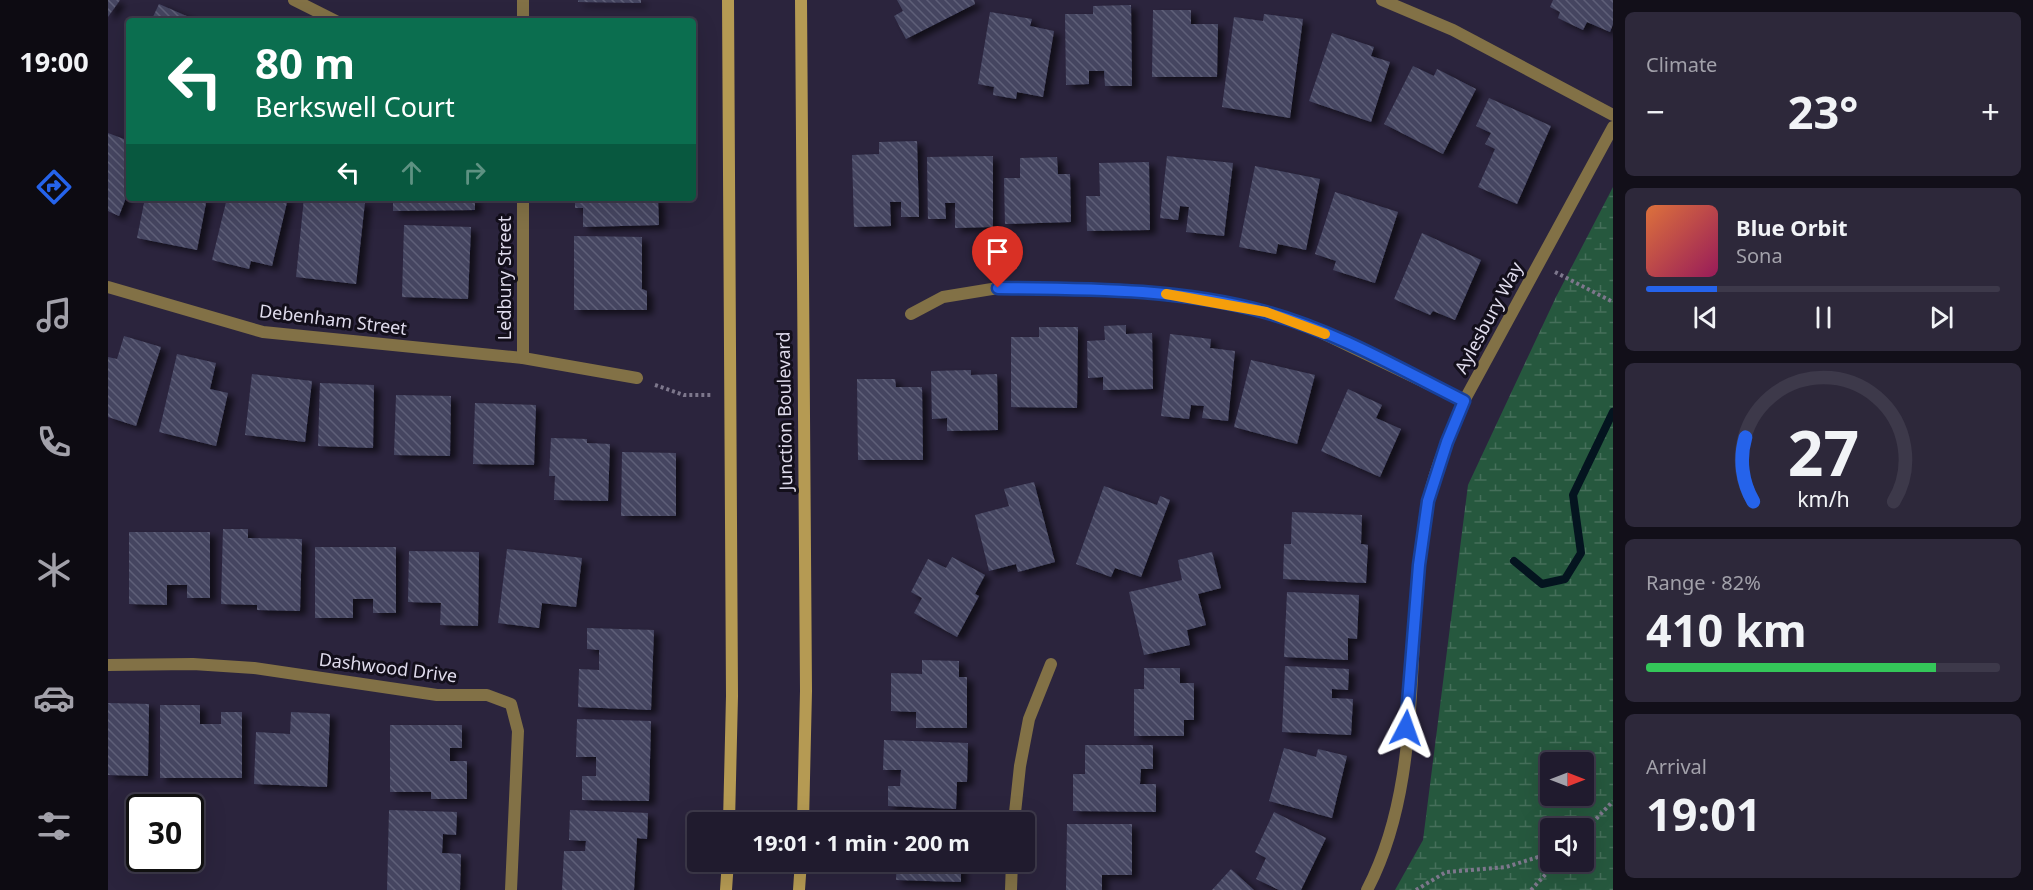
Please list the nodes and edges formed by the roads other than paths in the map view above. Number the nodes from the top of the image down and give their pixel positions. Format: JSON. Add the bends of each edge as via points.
{"nodes":[{"id":1,"x":294,"y":0,"type":"edge"},
{"id":2,"x":524,"y":0,"type":"edge"},
{"id":3,"x":728,"y":0,"type":"edge"},
{"id":4,"x":801,"y":0,"type":"edge"},
{"id":5,"x":1382,"y":0,"type":"edge"},
{"id":6,"x":330,"y":18,"type":"edge"},
{"id":7,"x":524,"y":18,"type":"edge"},
{"id":8,"x":1613,"y":115,"type":"edge"},
{"id":9,"x":1613,"y":127,"type":"edge"},
{"id":10,"x":523,"y":201,"type":"edge"},
{"id":11,"x":108,"y":286,"type":"edge"},
{"id":12,"x":910,"y":314,"type":"dead end"},
{"id":13,"x":523,"y":358,"type":"junction"},
{"id":14,"x":637,"y":378,"type":"road end"},
{"id":15,"x":1464,"y":401,"type":"junction"},
{"id":16,"x":1051,"y":664,"type":"dead end"},
{"id":17,"x":108,"y":665,"type":"edge"},
{"id":18,"x":729,"y":812,"type":"edge"},
{"id":19,"x":803,"y":812,"type":"edge"},
{"id":20,"x":1015,"y":812,"type":"edge"},
{"id":21,"x":727,"y":872,"type":"edge"},
{"id":22,"x":800,"y":872,"type":"edge"},
{"id":23,"x":1012,"y":872,"type":"edge"},
{"id":24,"x":511,"y":890,"type":"edge"},
{"id":25,"x":726,"y":890,"type":"edge"},
{"id":26,"x":799,"y":890,"type":"edge"},
{"id":27,"x":1011,"y":890,"type":"edge"},
{"id":28,"x":1367,"y":890,"type":"edge"}],
"edges":[{"from":1,"to":6,"type":"street"},
{"from":2,"to":7,"type":"street"},
{"from":3,"to":18,"type":"main road"},
{"from":4,"to":19,"type":"main road","name":"Junction Boulevard","via":[[806,680]]},
{"from":5,"to":8,"type":"street","via":[[1453,30]]},
{"from":9,"to":15,"type":"street","name":"Aylesbury Way"},
{"from":10,"to":13,"type":"street","name":"Ledbury Street"},
{"from":11,"to":13,"type":"street","name":"Debenham Street","via":[[263,332]]},
{"from":12,"to":15,"type":"street","via":[[943,297],[998,288],[1125,290],[1216,301],[1266,312],[1311,328]]},
{"from":13,"to":14,"type":"street","name":"Debenham Street"},
{"from":15,"to":28,"type":"street","name":"Aylesbury Way","via":[[1428,501],[1403,768],[1394,822],[1379,868]]},
{"from":16,"to":20,"type":"street","via":[[1029,719]]},
{"from":17,"to":24,"type":"street","name":"Dashwood Drive","via":[[193,664],[254,669],[437,695],[487,695],[511,704],[518,731]]},
{"from":21,"to":25,"type":"main road"},
{"from":22,"to":26,"type":"main road"},
{"from":23,"to":27,"type":"street"}]}
